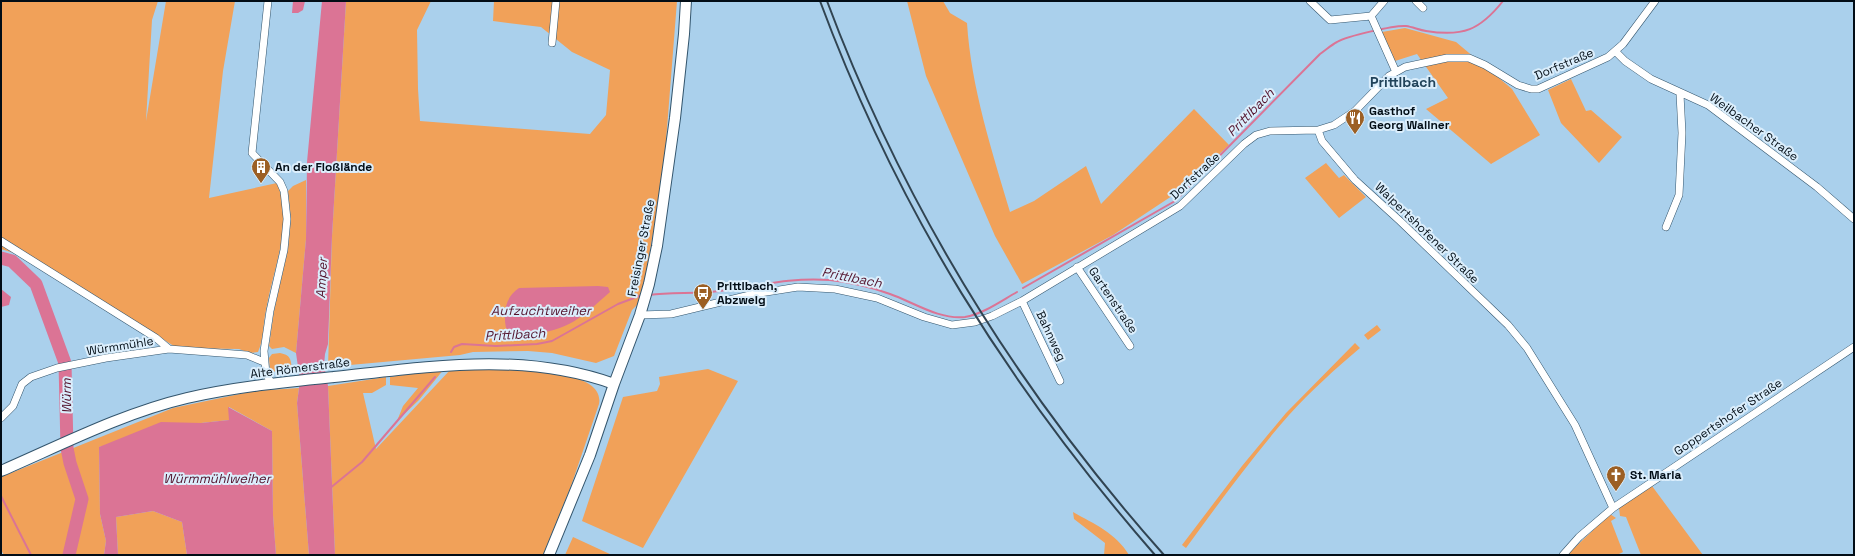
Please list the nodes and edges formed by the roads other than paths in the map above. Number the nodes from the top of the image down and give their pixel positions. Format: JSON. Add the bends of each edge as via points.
{"nodes":[{"id":1,"x":268,"y":1,"type":"edge"},
{"id":2,"x":556,"y":1,"type":"edge"},
{"id":3,"x":686,"y":1,"type":"edge"},
{"id":4,"x":1310,"y":1,"type":"edge"},
{"id":5,"x":1384,"y":1,"type":"edge"},
{"id":6,"x":1416,"y":1,"type":"edge"},
{"id":7,"x":1655,"y":1,"type":"edge"},
{"id":8,"x":1423,"y":8,"type":"dead end"},
{"id":9,"x":1371,"y":16,"type":"junction"},
{"id":10,"x":552,"y":43,"type":"dead end"},
{"id":11,"x":1615,"y":51,"type":"junction"},
{"id":12,"x":1396,"y":72,"type":"junction"},
{"id":13,"x":1680,"y":94,"type":"junction"},
{"id":14,"x":1318,"y":130,"type":"junction"},
{"id":15,"x":1854,"y":219,"type":"edge"},
{"id":16,"x":1666,"y":228,"type":"dead end"},
{"id":17,"x":1,"y":241,"type":"edge"},
{"id":18,"x":1077,"y":267,"type":"junction"},
{"id":19,"x":1022,"y":301,"type":"junction"},
{"id":20,"x":640,"y":315,"type":"junction"},
{"id":21,"x":1130,"y":346,"type":"dead end"},
{"id":22,"x":1854,"y":347,"type":"edge"},
{"id":23,"x":169,"y":349,"type":"junction"},
{"id":24,"x":264,"y":362,"type":"junction"},
{"id":25,"x":1060,"y":381,"type":"dead end"},
{"id":26,"x":272,"y":384,"type":"junction"},
{"id":27,"x":614,"y":384,"type":"junction"},
{"id":28,"x":1,"y":418,"type":"edge"},
{"id":29,"x":1,"y":471,"type":"edge"},
{"id":30,"x":1613,"y":508,"type":"junction"},
{"id":31,"x":549,"y":555,"type":"edge"},
{"id":32,"x":1563,"y":555,"type":"edge"}],
"edges":[{"from":1,"to":24,"type":"street","via":[[252,153],[282,185],[287,219],[284,250],[270,311]]},
{"from":2,"to":10,"type":"street"},
{"from":3,"to":20,"type":"main road","name":"Freisinger Straße","via":[[675,118],[657,246]]},
{"from":4,"to":9,"type":"street","via":[[1330,20]]},
{"from":5,"to":9,"type":"street"},
{"from":6,"to":8,"type":"street"},
{"from":7,"to":11,"type":"street","name":"Dorfstraße","via":[[1632,33]]},
{"from":9,"to":12,"type":"street"},
{"from":11,"to":12,"type":"street","name":"Dorfstraße","via":[[1608,57],[1538,89],[1518,85],[1486,65],[1469,58],[1456,57],[1415,64]]},
{"from":11,"to":13,"type":"street","name":"Weilbacher Straße","via":[[1625,62]]},
{"from":12,"to":14,"type":"street","name":"Dorfstraße","via":[[1382,82],[1347,118]]},
{"from":13,"to":15,"type":"street","name":"Weilbacher Straße","via":[[1708,105],[1818,187]]},
{"from":13,"to":16,"type":"street","via":[[1682,133],[1679,195]]},
{"from":14,"to":18,"type":"street","name":"Dorfstraße","via":[[1270,131],[1256,135],[1180,206]]},
{"from":14,"to":30,"type":"street","name":"Walpertshofener Straße","via":[[1322,141],[1355,180],[1508,325],[1527,348],[1575,426]]},
{"from":17,"to":23,"type":"street","via":[[156,338]]},
{"from":18,"to":19,"type":"street","name":"Dorfstraße"},
{"from":18,"to":21,"type":"street","name":"Gartenstraße"},
{"from":19,"to":20,"type":"street","name":"Dorfstraße","via":[[992,316],[952,325],[877,298],[835,290],[798,287],[754,294],[671,314]]},
{"from":19,"to":25,"type":"street","name":"Bahnweg"},
{"from":20,"to":27,"type":"main road","name":"Freisinger Straße"},
{"from":22,"to":30,"type":"street","name":"Goppertshofer Straße"},
{"from":23,"to":24,"type":"street","name":"Würmmühle","via":[[247,355]]},
{"from":23,"to":28,"type":"street","name":"Würmmühle","via":[[106,358],[57,368],[31,377],[22,384],[13,406]]},
{"from":24,"to":26,"type":"street","via":[[266,374]]},
{"from":26,"to":27,"type":"main road","name":"Alte Römerstraße","via":[[448,364],[495,364],[568,371]]},
{"from":26,"to":29,"type":"main road","name":"Alte Römerstraße","via":[[186,398],[130,416]]},
{"from":27,"to":31,"type":"main road","name":"Freisinger Straße","via":[[587,461]]},
{"from":30,"to":32,"type":"street","name":"Goppertshofer Straße"}]}
